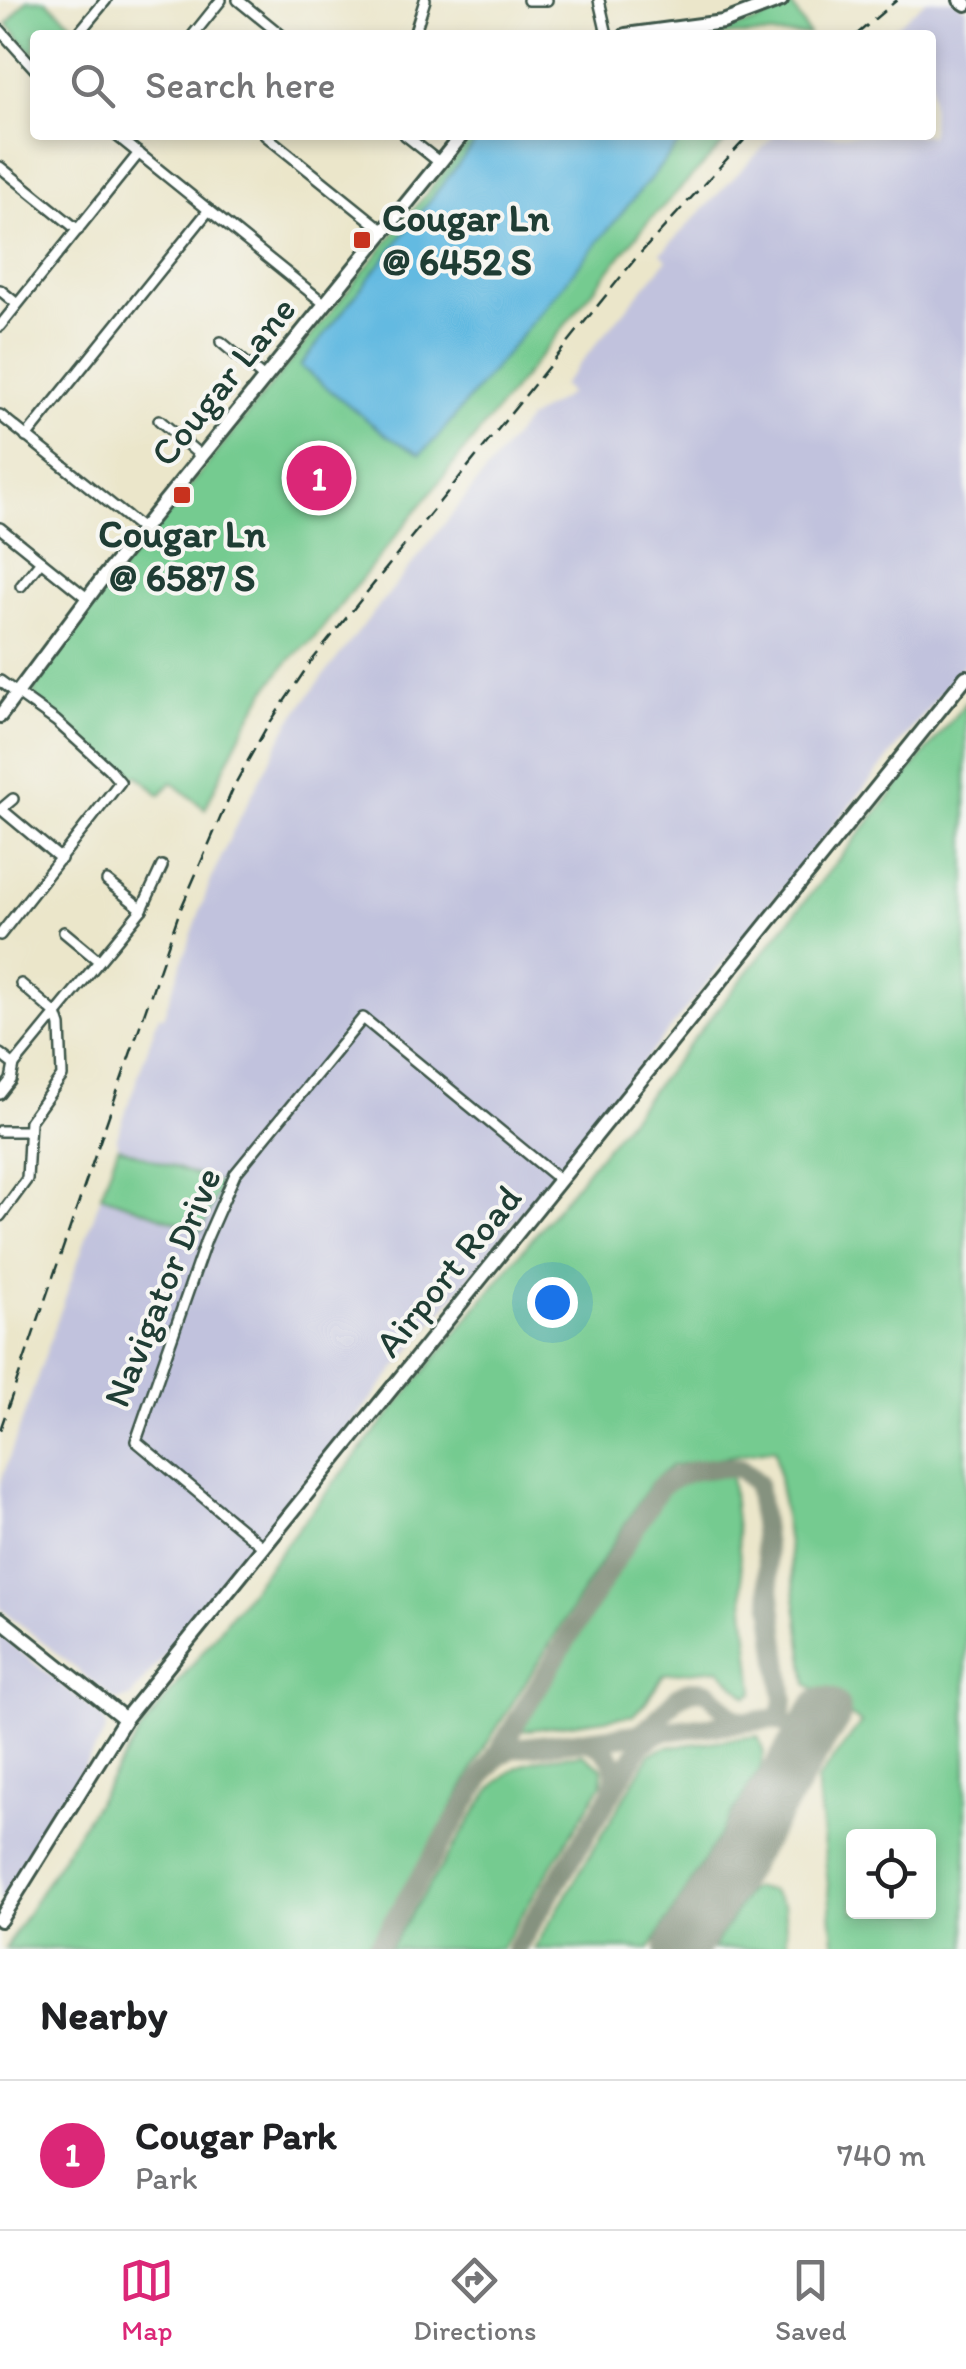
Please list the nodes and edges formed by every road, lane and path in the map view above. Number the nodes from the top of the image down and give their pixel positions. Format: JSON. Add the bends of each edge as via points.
{"nodes":[{"id":1,"x":106,"y":0,"type":"edge"},
{"id":2,"x":221,"y":0,"type":"edge"},
{"id":3,"x":238,"y":0,"type":"edge"},
{"id":4,"x":425,"y":0,"type":"edge"},
{"id":5,"x":528,"y":0,"type":"edge"},
{"id":6,"x":547,"y":0,"type":"edge"},
{"id":7,"x":600,"y":0,"type":"edge"},
{"id":8,"x":781,"y":0,"type":"edge"},
{"id":9,"x":0,"y":30,"type":"edge"},
{"id":10,"x":81,"y":30,"type":"edge"},
{"id":11,"x":197,"y":30,"type":"edge"},
{"id":12,"x":275,"y":30,"type":"edge"},
{"id":13,"x":420,"y":30,"type":"edge"},
{"id":14,"x":606,"y":30,"type":"edge"},
{"id":15,"x":668,"y":30,"type":"edge"},
{"id":16,"x":30,"y":65,"type":"edge"},
{"id":17,"x":122,"y":140,"type":"edge"},
{"id":18,"x":270,"y":140,"type":"edge"},
{"id":19,"x":411,"y":140,"type":"edge"},
{"id":20,"x":458,"y":140,"type":"edge"},
{"id":21,"x":139,"y":154,"type":"junction"},
{"id":22,"x":439,"y":162,"type":"junction"},
{"id":23,"x":0,"y":167,"type":"edge"},
{"id":24,"x":210,"y":210,"type":"junction"},
{"id":25,"x":78,"y":230,"type":"junction"},
{"id":26,"x":384,"y":231,"type":"junction"},
{"id":27,"x":0,"y":290,"type":"edge"},
{"id":28,"x":18,"y":304,"type":"junction"},
{"id":29,"x":324,"y":304,"type":"junction"},
{"id":30,"x":0,"y":326,"type":"edge"},
{"id":31,"x":221,"y":342,"type":"dead end"},
{"id":32,"x":264,"y":378,"type":"junction"},
{"id":33,"x":0,"y":416,"type":"edge"},
{"id":34,"x":159,"y":420,"type":"dead end"},
{"id":35,"x":26,"y":436,"type":"junction"},
{"id":36,"x":202,"y":456,"type":"junction"},
{"id":37,"x":0,"y":528,"type":"edge"},
{"id":38,"x":142,"y":530,"type":"junction"},
{"id":39,"x":41,"y":561,"type":"junction"},
{"id":40,"x":21,"y":586,"type":"dead end"},
{"id":41,"x":87,"y":598,"type":"junction"},
{"id":42,"x":966,"y":677,"type":"edge"},
{"id":43,"x":0,"y":680,"type":"edge"},
{"id":44,"x":19,"y":693,"type":"junction"},
{"id":45,"x":0,"y":716,"type":"edge"},
{"id":46,"x":13,"y":799,"type":"dead end"},
{"id":47,"x":0,"y":809,"type":"edge"},
{"id":48,"x":61,"y":859,"type":"junction"},
{"id":49,"x":162,"y":866,"type":"dead end"},
{"id":50,"x":107,"y":881,"type":"dead end"},
{"id":51,"x":142,"y":909,"type":"junction"},
{"id":52,"x":64,"y":932,"type":"dead end"},
{"id":53,"x":0,"y":935,"type":"edge"},
{"id":54,"x":98,"y":961,"type":"junction"},
{"id":55,"x":20,"y":984,"type":"dead end"},
{"id":56,"x":56,"y":1014,"type":"junction"},
{"id":57,"x":0,"y":1054,"type":"edge"},
{"id":58,"x":14,"y":1066,"type":"junction"},
{"id":59,"x":0,"y":1094,"type":"edge"},
{"id":60,"x":0,"y":1131,"type":"edge"},
{"id":61,"x":28,"y":1132,"type":"junction"},
{"id":62,"x":560,"y":1180,"type":"junction"},
{"id":63,"x":0,"y":1216,"type":"edge"},
{"id":64,"x":263,"y":1546,"type":"junction"},
{"id":65,"x":1,"y":1621,"type":"edge"},
{"id":66,"x":124,"y":1719,"type":"junction"},
{"id":67,"x":0,"y":1920,"type":"edge"}],
"edges":[{"from":1,"to":10,"type":"street"},
{"from":2,"to":11,"type":"street"},
{"from":3,"to":12,"type":"street"},
{"from":4,"to":13,"type":"street"},
{"from":5,"to":6,"type":"street"},
{"from":7,"to":14,"type":"street"},
{"from":8,"to":15,"type":"street","via":[[748,15]]},
{"from":9,"to":16,"type":"street"},
{"from":17,"to":21,"type":"street"},
{"from":18,"to":26,"type":"street"},
{"from":19,"to":22,"type":"street"},
{"from":20,"to":22,"type":"street","name":"Cougar Lane"},
{"from":21,"to":24,"type":"street"},
{"from":21,"to":25,"type":"street"},
{"from":22,"to":26,"type":"street","name":"Cougar Lane"},
{"from":23,"to":25,"type":"street"},
{"from":24,"to":29,"type":"street"},
{"from":24,"to":35,"type":"street"},
{"from":25,"to":28,"type":"street"},
{"from":26,"to":29,"type":"street","name":"Cougar Lane"},
{"from":27,"to":28,"type":"street"},
{"from":28,"to":30,"type":"street"},
{"from":29,"to":32,"type":"street","name":"Cougar Lane"},
{"from":31,"to":32,"type":"street"},
{"from":32,"to":36,"type":"street","name":"Cougar Lane"},
{"from":33,"to":35,"type":"street"},
{"from":34,"to":36,"type":"street"},
{"from":35,"to":38,"type":"street"},
{"from":36,"to":38,"type":"street","name":"Cougar Lane"},
{"from":37,"to":39,"type":"street"},
{"from":38,"to":41,"type":"street","name":"Cougar Lane"},
{"from":39,"to":40,"type":"street"},
{"from":39,"to":41,"type":"street"},
{"from":41,"to":44,"type":"street","name":"Cougar Lane"},
{"from":42,"to":62,"type":"street","name":"Airport Road"},
{"from":43,"to":44,"type":"street"},
{"from":44,"to":45,"type":"street","name":"Cougar Lane"},
{"from":44,"to":48,"type":"street","via":[[119,780]]},
{"from":46,"to":47,"type":"street"},
{"from":47,"to":48,"type":"street"},
{"from":48,"to":53,"type":"street"},
{"from":49,"to":51,"type":"street"},
{"from":50,"to":51,"type":"street"},
{"from":51,"to":54,"type":"street"},
{"from":52,"to":54,"type":"street"},
{"from":54,"to":56,"type":"street"},
{"from":55,"to":56,"type":"street"},
{"from":56,"to":58,"type":"street"},
{"from":56,"to":61,"type":"street","via":[[62,1080]]},
{"from":57,"to":58,"type":"street"},
{"from":58,"to":59,"type":"street"},
{"from":60,"to":61,"type":"street"},
{"from":61,"to":63,"type":"street","via":[[27,1179]]},
{"from":62,"to":64,"type":"street","name":"Airport Road"},
{"from":62,"to":64,"type":"street","name":"Navigator Drive","via":[[363,1018],[235,1174],[136,1441]]},
{"from":64,"to":66,"type":"street","name":"Airport Road"},
{"from":65,"to":66,"type":"street"},
{"from":66,"to":67,"type":"street","name":"Airport Road"}]}
